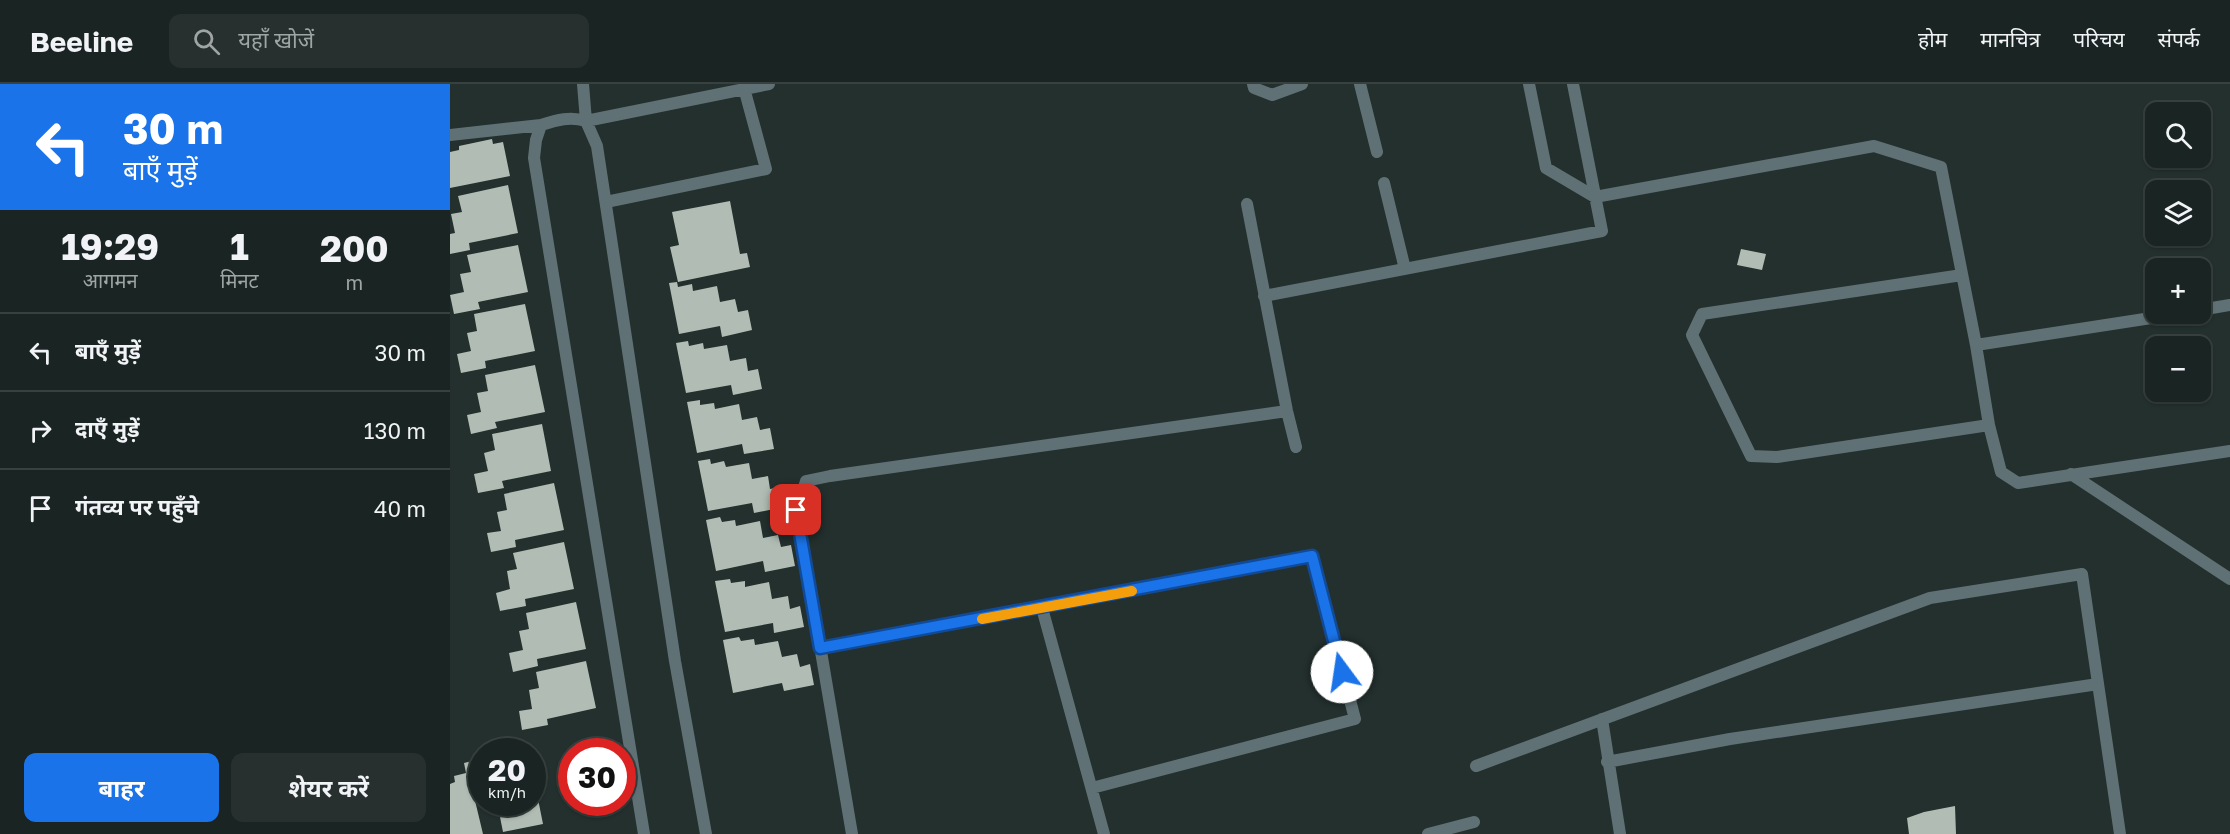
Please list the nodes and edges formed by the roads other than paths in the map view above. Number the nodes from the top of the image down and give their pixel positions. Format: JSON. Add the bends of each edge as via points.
{"nodes":[{"id":1,"x":583,"y":84,"type":"edge"},
{"id":2,"x":769,"y":84,"type":"edge"},
{"id":3,"x":1253,"y":84,"type":"edge"},
{"id":4,"x":1302,"y":84,"type":"edge"},
{"id":5,"x":1360,"y":84,"type":"edge"},
{"id":6,"x":1528,"y":84,"type":"edge"},
{"id":7,"x":1573,"y":84,"type":"edge"},
{"id":8,"x":744,"y":88,"type":"junction"},
{"id":9,"x":586,"y":121,"type":"junction"},
{"id":10,"x":541,"y":125,"type":"junction"},
{"id":11,"x":450,"y":135,"type":"edge"},
{"id":12,"x":1377,"y":152,"type":"dead end"},
{"id":13,"x":1384,"y":183,"type":"dead end"},
{"id":14,"x":1595,"y":197,"type":"junction"},
{"id":15,"x":606,"y":202,"type":"junction"},
{"id":16,"x":1246,"y":204,"type":"dead end"},
{"id":17,"x":1405,"y":269,"type":"junction"},
{"id":18,"x":1962,"y":275,"type":"junction"},
{"id":19,"x":1264,"y":296,"type":"junction"},
{"id":20,"x":2230,"y":305,"type":"edge"},
{"id":21,"x":2211,"y":308,"type":"edge"},
{"id":22,"x":2145,"y":319,"type":"edge"},
{"id":23,"x":1976,"y":345,"type":"junction"},
{"id":24,"x":1287,"y":411,"type":"junction"},
{"id":25,"x":1989,"y":425,"type":"junction"},
{"id":26,"x":1296,"y":447,"type":"dead end"},
{"id":27,"x":2230,"y":451,"type":"edge"},
{"id":28,"x":2071,"y":474,"type":"junction"},
{"id":29,"x":2230,"y":579,"type":"edge"},
{"id":30,"x":1042,"y":608,"type":"junction"},
{"id":31,"x":820,"y":648,"type":"junction"},
{"id":32,"x":2098,"y":684,"type":"junction"},
{"id":33,"x":1602,"y":719,"type":"junction"},
{"id":34,"x":1607,"y":762,"type":"junction"},
{"id":35,"x":1476,"y":765,"type":"dead end"},
{"id":36,"x":1092,"y":788,"type":"junction"},
{"id":37,"x":1474,"y":822,"type":"dead end"},
{"id":38,"x":644,"y":834,"type":"edge"},
{"id":39,"x":706,"y":834,"type":"edge"},
{"id":40,"x":852,"y":834,"type":"edge"},
{"id":41,"x":1104,"y":834,"type":"edge"},
{"id":42,"x":1428,"y":834,"type":"edge"},
{"id":43,"x":1620,"y":834,"type":"edge"},
{"id":44,"x":2120,"y":834,"type":"edge"}],
"edges":[{"from":1,"to":9,"type":"street"},
{"from":2,"to":8,"type":"street"},
{"from":3,"to":4,"type":"street","via":[[1272,95]]},
{"from":5,"to":12,"type":"street"},
{"from":6,"to":14,"type":"street","via":[[1546,168]]},
{"from":7,"to":14,"type":"street"},
{"from":8,"to":9,"type":"street"},
{"from":8,"to":15,"type":"street","via":[[766,169]]},
{"from":9,"to":10,"type":"street","via":[[562,119]]},
{"from":9,"to":15,"type":"street","via":[[597,146]]},
{"from":10,"to":11,"type":"street"},
{"from":10,"to":38,"type":"street","via":[[534,158]]},
{"from":13,"to":17,"type":"street"},
{"from":14,"to":17,"type":"street","via":[[1602,231]]},
{"from":14,"to":18,"type":"street","via":[[1874,146],[1941,167]]},
{"from":15,"to":39,"type":"street","via":[[675,661]]},
{"from":16,"to":19,"type":"street"},
{"from":17,"to":19,"type":"street"},
{"from":18,"to":23,"type":"street"},
{"from":18,"to":25,"type":"street","via":[[1702,314],[1692,335],[1750,456],[1777,457]]},
{"from":19,"to":24,"type":"street"},
{"from":20,"to":21,"type":"street"},
{"from":22,"to":23,"type":"street"},
{"from":23,"to":25,"type":"street"},
{"from":24,"to":26,"type":"street"},
{"from":24,"to":31,"type":"street","via":[[806,481],[796,510]]},
{"from":25,"to":28,"type":"street","via":[[2001,472],[2018,483]]},
{"from":27,"to":28,"type":"street"},
{"from":28,"to":29,"type":"street"},
{"from":30,"to":31,"type":"street"},
{"from":30,"to":36,"type":"street"},
{"from":30,"to":36,"type":"street","via":[[1312,556],[1355,719]]},
{"from":31,"to":40,"type":"street"},
{"from":32,"to":33,"type":"street","via":[[2082,574],[1930,598]]},
{"from":32,"to":34,"type":"street","via":[[1730,739]]},
{"from":32,"to":44,"type":"street"},
{"from":33,"to":34,"type":"street"},
{"from":33,"to":35,"type":"street"},
{"from":34,"to":43,"type":"street"},
{"from":36,"to":41,"type":"street"},
{"from":37,"to":42,"type":"street"}]}
